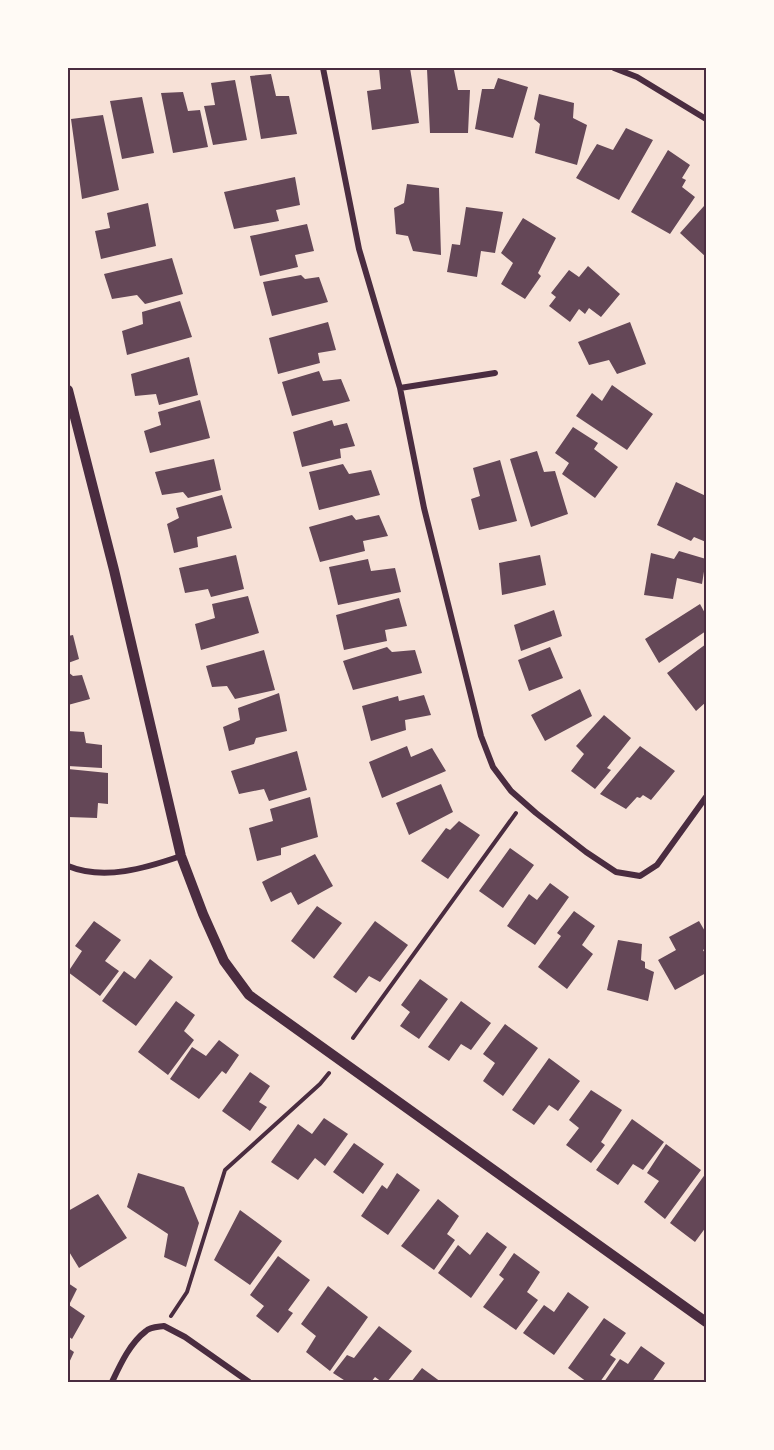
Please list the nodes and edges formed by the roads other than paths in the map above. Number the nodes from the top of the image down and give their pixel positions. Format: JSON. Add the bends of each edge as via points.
{"nodes":[{"id":1,"x":323,"y":68,"type":"edge"},
{"id":2,"x":614,"y":68,"type":"edge"},
{"id":3,"x":706,"y":119,"type":"edge"},
{"id":4,"x":495,"y":373,"type":"dead end"},
{"id":5,"x":400,"y":388,"type":"junction"},
{"id":6,"x":68,"y":390,"type":"edge"},
{"id":7,"x":706,"y":796,"type":"edge"},
{"id":8,"x":181,"y":856,"type":"junction"},
{"id":9,"x":68,"y":866,"type":"edge"},
{"id":10,"x":706,"y":1322,"type":"edge"},
{"id":11,"x":112,"y":1383,"type":"edge"},
{"id":12,"x":249,"y":1383,"type":"edge"}],
"edges":[{"from":1,"to":5,"type":"street","via":[[359,249]]},
{"from":2,"to":3,"type":"street","via":[[637,77]]},
{"from":4,"to":5,"type":"street"},
{"from":5,"to":7,"type":"street","via":[[424,508],[481,736],[493,767],[524,803],[586,852],[616,872],[640,876],[657,865]]},
{"from":6,"to":8,"type":"street"},
{"from":8,"to":9,"type":"street","via":[[134,870],[96,872]]},
{"from":8,"to":10,"type":"street","via":[[224,961],[249,995]]},
{"from":11,"to":12,"type":"street","via":[[132,1346],[147,1329],[164,1326]]}]}
